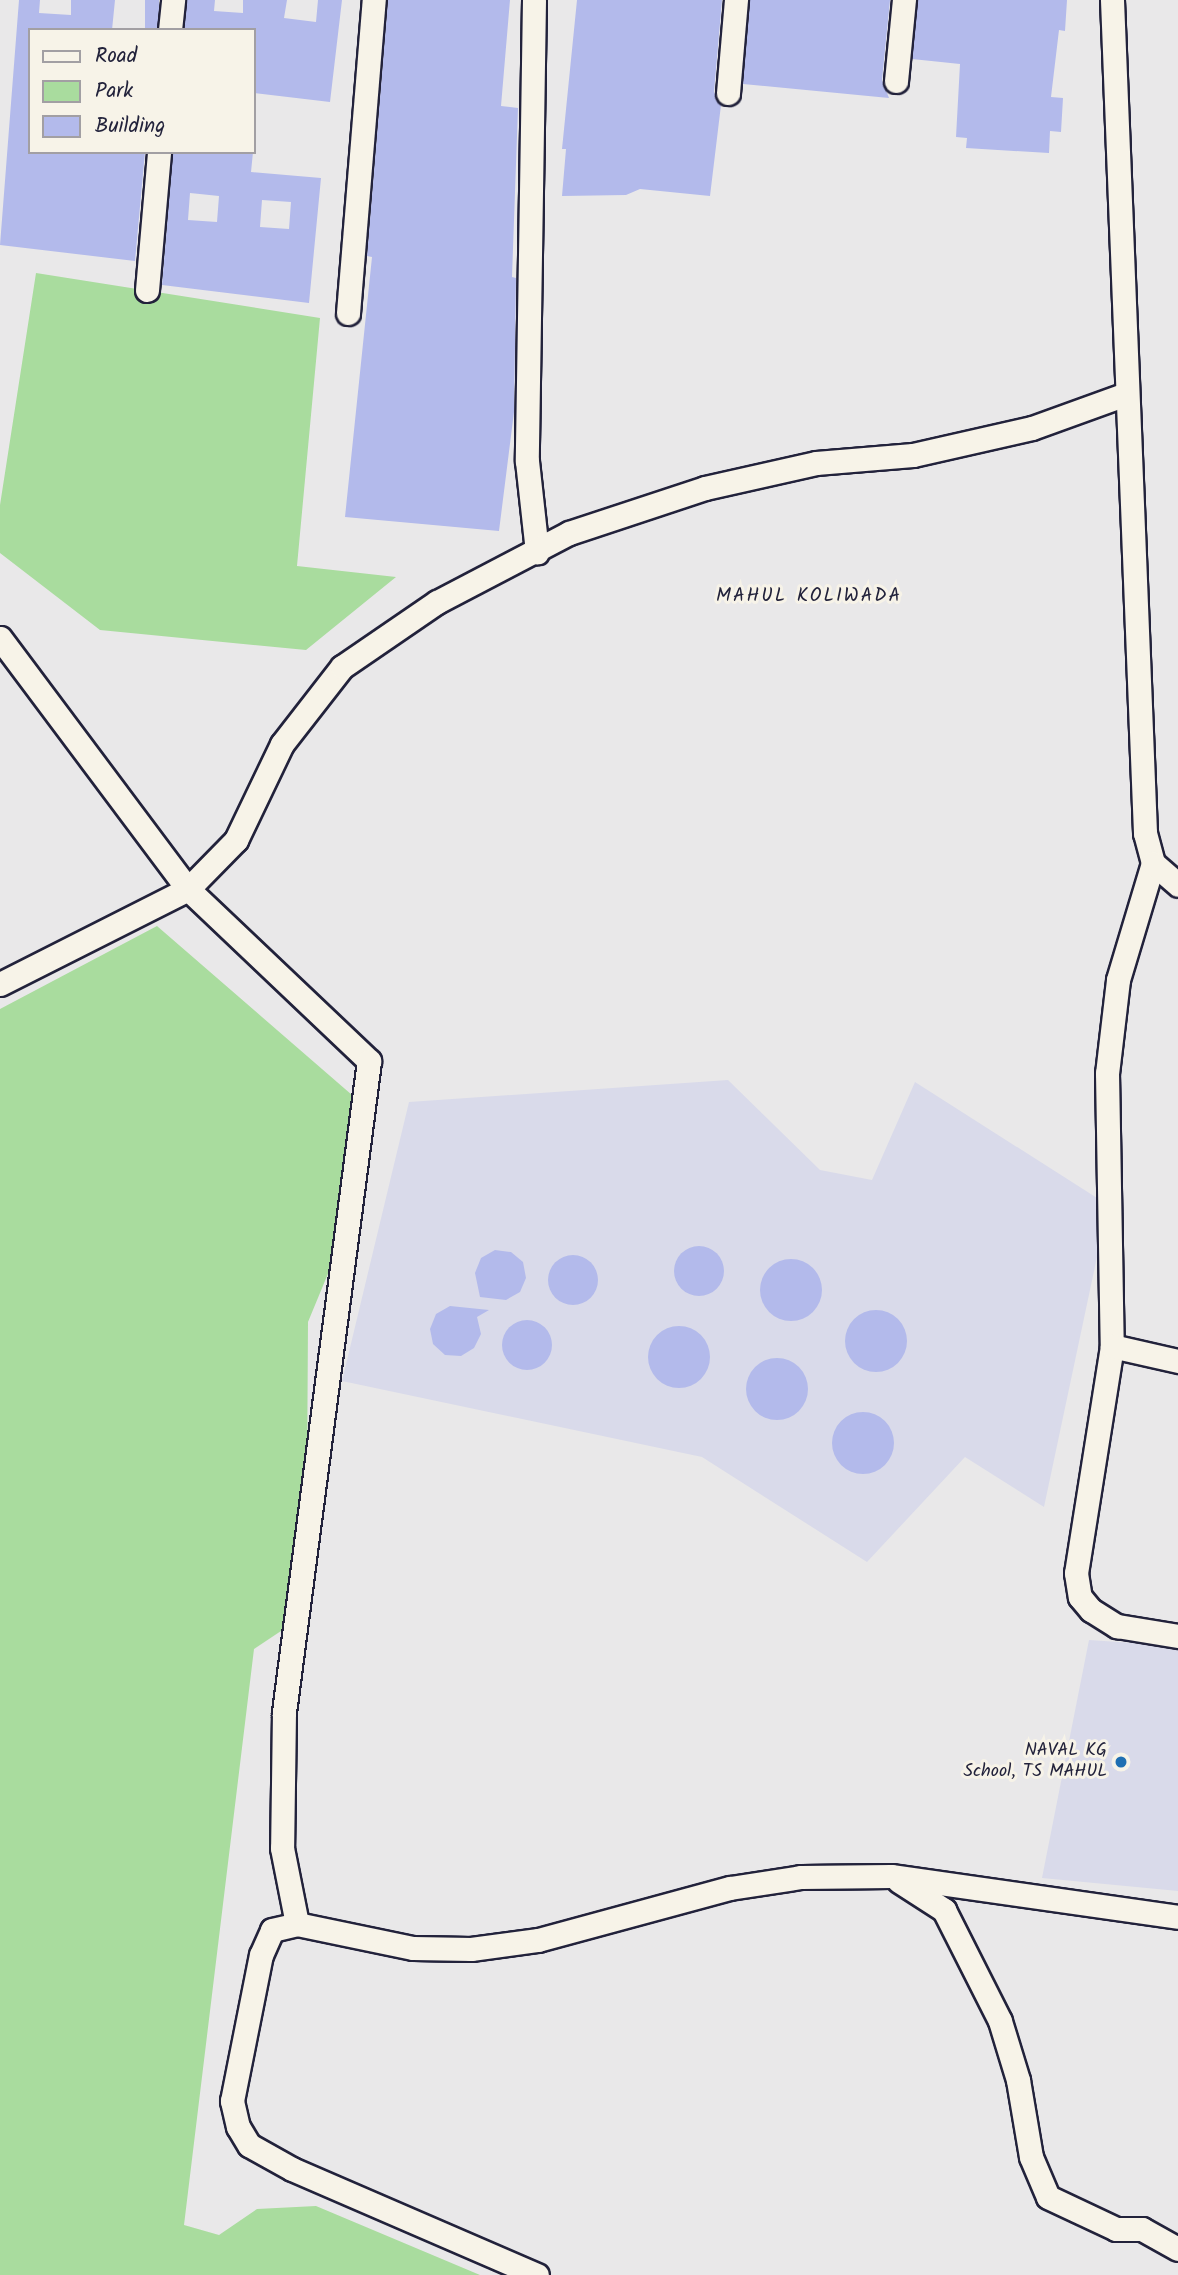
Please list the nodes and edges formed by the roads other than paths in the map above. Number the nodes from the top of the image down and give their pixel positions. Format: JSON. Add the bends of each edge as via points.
{"nodes":[{"id":1,"x":173,"y":0,"type":"edge"},
{"id":2,"x":374,"y":0,"type":"edge"},
{"id":3,"x":534,"y":0,"type":"edge"},
{"id":4,"x":736,"y":0,"type":"edge"},
{"id":5,"x":904,"y":0,"type":"edge"},
{"id":6,"x":1112,"y":0,"type":"edge"},
{"id":7,"x":170,"y":28,"type":"edge"},
{"id":8,"x":896,"y":81,"type":"dead end"},
{"id":9,"x":728,"y":93,"type":"dead end"},
{"id":10,"x":159,"y":154,"type":"edge"},
{"id":11,"x":147,"y":290,"type":"dead end"},
{"id":12,"x":348,"y":313,"type":"dead end"},
{"id":13,"x":1126,"y":394,"type":"junction"},
{"id":14,"x":537,"y":552,"type":"junction"},
{"id":15,"x":0,"y":638,"type":"edge"},
{"id":16,"x":1153,"y":863,"type":"junction"},
{"id":17,"x":1178,"y":884,"type":"edge"},
{"id":18,"x":188,"y":889,"type":"junction"},
{"id":19,"x":0,"y":984,"type":"edge"},
{"id":20,"x":1112,"y":1346,"type":"junction"},
{"id":21,"x":1178,"y":1361,"type":"edge"},
{"id":22,"x":1178,"y":1636,"type":"edge"},
{"id":23,"x":891,"y":1876,"type":"junction"},
{"id":24,"x":1178,"y":1917,"type":"edge"},
{"id":25,"x":297,"y":1924,"type":"junction"},
{"id":26,"x":1178,"y":2249,"type":"edge"},
{"id":27,"x":537,"y":2275,"type":"edge"}],
"edges":[{"from":1,"to":7,"type":"street"},
{"from":2,"to":12,"type":"street"},
{"from":3,"to":14,"type":"street","via":[[527,461]]},
{"from":4,"to":9,"type":"street"},
{"from":5,"to":8,"type":"street"},
{"from":6,"to":13,"type":"street"},
{"from":10,"to":11,"type":"street"},
{"from":13,"to":14,"type":"street","via":[[1032,428],[913,455],[816,463],[705,488],[569,533]]},
{"from":13,"to":16,"type":"street","via":[[1145,833]]},
{"from":14,"to":18,"type":"street","via":[[437,603],[342,667],[282,744],[236,839]]},
{"from":15,"to":18,"type":"street"},
{"from":16,"to":17,"type":"street"},
{"from":16,"to":20,"type":"street","via":[[1118,980],[1107,1073]]},
{"from":18,"to":19,"type":"street"},
{"from":18,"to":25,"type":"street","via":[[369,1061],[284,1712],[282,1848]]},
{"from":20,"to":21,"type":"street"},
{"from":20,"to":22,"type":"street","via":[[1076,1573],[1080,1597],[1117,1626]]},
{"from":23,"to":24,"type":"street"},
{"from":23,"to":25,"type":"street","via":[[801,1877],[730,1888],[538,1940],[471,1949],[413,1948]]},
{"from":23,"to":26,"type":"street","via":[[944,1910],[1000,2021],[1018,2080],[1031,2157],[1048,2197],[1116,2228],[1142,2229]]},
{"from":25,"to":27,"type":"street","via":[[272,1930],[261,1955],[232,2101],[238,2127],[249,2145],[292,2169]]}]}
